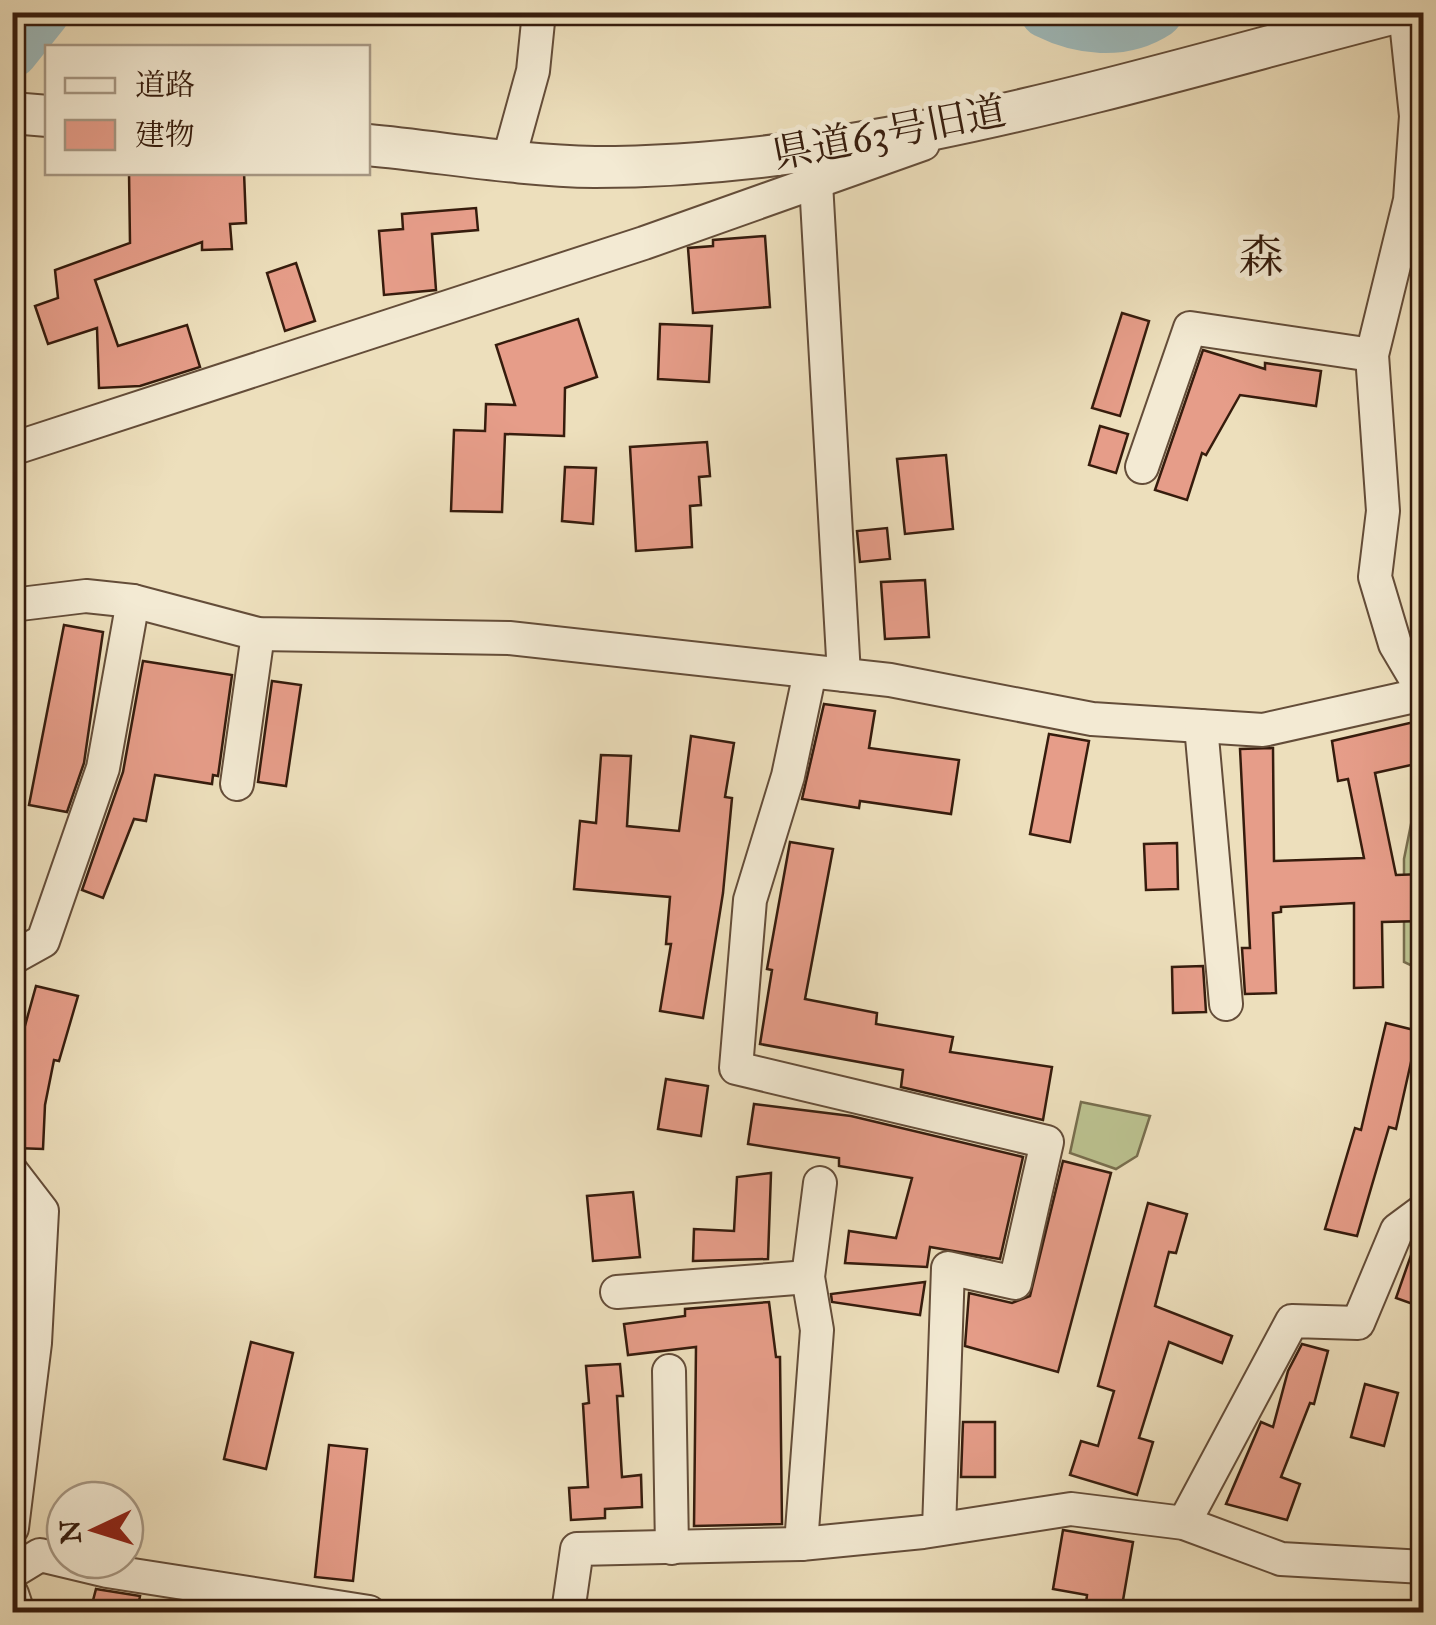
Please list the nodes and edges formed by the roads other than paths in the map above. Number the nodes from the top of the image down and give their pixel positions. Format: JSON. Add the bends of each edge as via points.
{"nodes":[{"id":1,"x":539,"y":12,"type":"edge"},
{"id":2,"x":1402,"y":12,"type":"edge"},
{"id":3,"x":12,"y":114,"type":"edge"},
{"id":4,"x":45,"y":116,"type":"edge"},
{"id":5,"x":370,"y":145,"type":"edge"},
{"id":6,"x":509,"y":158,"type":"junction"},
{"id":7,"x":815,"y":166,"type":"junction"},
{"id":8,"x":1417,"y":203,"type":"edge"},
{"id":9,"x":1372,"y":355,"type":"junction"},
{"id":10,"x":12,"y":449,"type":"edge"},
{"id":11,"x":1142,"y":467,"type":"dead end"},
{"id":12,"x":133,"y":601,"type":"junction"},
{"id":13,"x":12,"y":605,"type":"edge"},
{"id":14,"x":258,"y":634,"type":"junction"},
{"id":15,"x":810,"y":672,"type":"junction"},
{"id":16,"x":844,"y":675,"type":"junction"},
{"id":17,"x":1424,"y":693,"type":"edge"},
{"id":18,"x":1201,"y":726,"type":"junction"},
{"id":19,"x":236,"y":784,"type":"dead end"},
{"id":20,"x":14,"y":962,"type":"edge"},
{"id":21,"x":1226,"y":1004,"type":"dead end"},
{"id":22,"x":12,"y":1172,"type":"edge"},
{"id":23,"x":820,"y":1183,"type":"dead end"},
{"id":24,"x":1424,"y":1210,"type":"edge"},
{"id":25,"x":808,"y":1277,"type":"junction"},
{"id":26,"x":617,"y":1292,"type":"dead end"},
{"id":27,"x":669,"y":1371,"type":"dead end"},
{"id":28,"x":1184,"y":1523,"type":"junction"},
{"id":29,"x":12,"y":1528,"type":"edge"},
{"id":30,"x":938,"y":1529,"type":"junction"},
{"id":31,"x":801,"y":1544,"type":"junction"},
{"id":32,"x":672,"y":1548,"type":"junction"},
{"id":33,"x":1424,"y":1567,"type":"edge"},
{"id":34,"x":12,"y":1572,"type":"edge"},
{"id":35,"x":12,"y":1594,"type":"edge"},
{"id":36,"x":18,"y":1612,"type":"edge"},
{"id":37,"x":368,"y":1612,"type":"edge"},
{"id":38,"x":568,"y":1612,"type":"edge"}],
"edges":[{"from":1,"to":6,"type":"street","via":[[533,71]]},
{"from":2,"to":7,"type":"street","name":"県道63号旧道"},
{"from":2,"to":8,"type":"street","via":[[1416,116]]},
{"from":3,"to":4,"type":"street"},
{"from":5,"to":6,"type":"street","name":"県道63号旧道"},
{"from":6,"to":7,"type":"street","name":"県道63号旧道","via":[[592,167]]},
{"from":7,"to":10,"type":"street"},
{"from":7,"to":16,"type":"street"},
{"from":8,"to":9,"type":"street"},
{"from":9,"to":11,"type":"street","via":[[1190,328]]},
{"from":9,"to":17,"type":"street","via":[[1383,511],[1375,577],[1394,644]]},
{"from":12,"to":13,"type":"street","via":[[86,596]]},
{"from":12,"to":14,"type":"street"},
{"from":12,"to":20,"type":"street","via":[[103,768],[83,831],[43,941]]},
{"from":14,"to":15,"type":"street","via":[[509,638]]},
{"from":14,"to":19,"type":"street"},
{"from":15,"to":16,"type":"street"},
{"from":15,"to":30,"type":"street","via":[[788,776],[750,900],[736,1068],[1047,1142],[1015,1283],[948,1268]]},
{"from":16,"to":18,"type":"street","via":[[1092,720]]},
{"from":17,"to":18,"type":"street","via":[[1263,730]]},
{"from":18,"to":21,"type":"street"},
{"from":22,"to":29,"type":"street","via":[[42,1211],[35,1344]]},
{"from":23,"to":25,"type":"street"},
{"from":24,"to":28,"type":"street","via":[[1397,1230],[1358,1322],[1292,1321]]},
{"from":25,"to":26,"type":"street"},
{"from":25,"to":31,"type":"street","via":[[817,1330]]},
{"from":27,"to":32,"type":"street"},
{"from":28,"to":30,"type":"street","via":[[1071,1508]]},
{"from":28,"to":33,"type":"street","via":[[1280,1559]]},
{"from":30,"to":31,"type":"street"},
{"from":31,"to":32,"type":"street"},
{"from":32,"to":38,"type":"street","via":[[577,1550]]},
{"from":34,"to":37,"type":"street","via":[[40,1555]]},
{"from":35,"to":36,"type":"street"}]}
